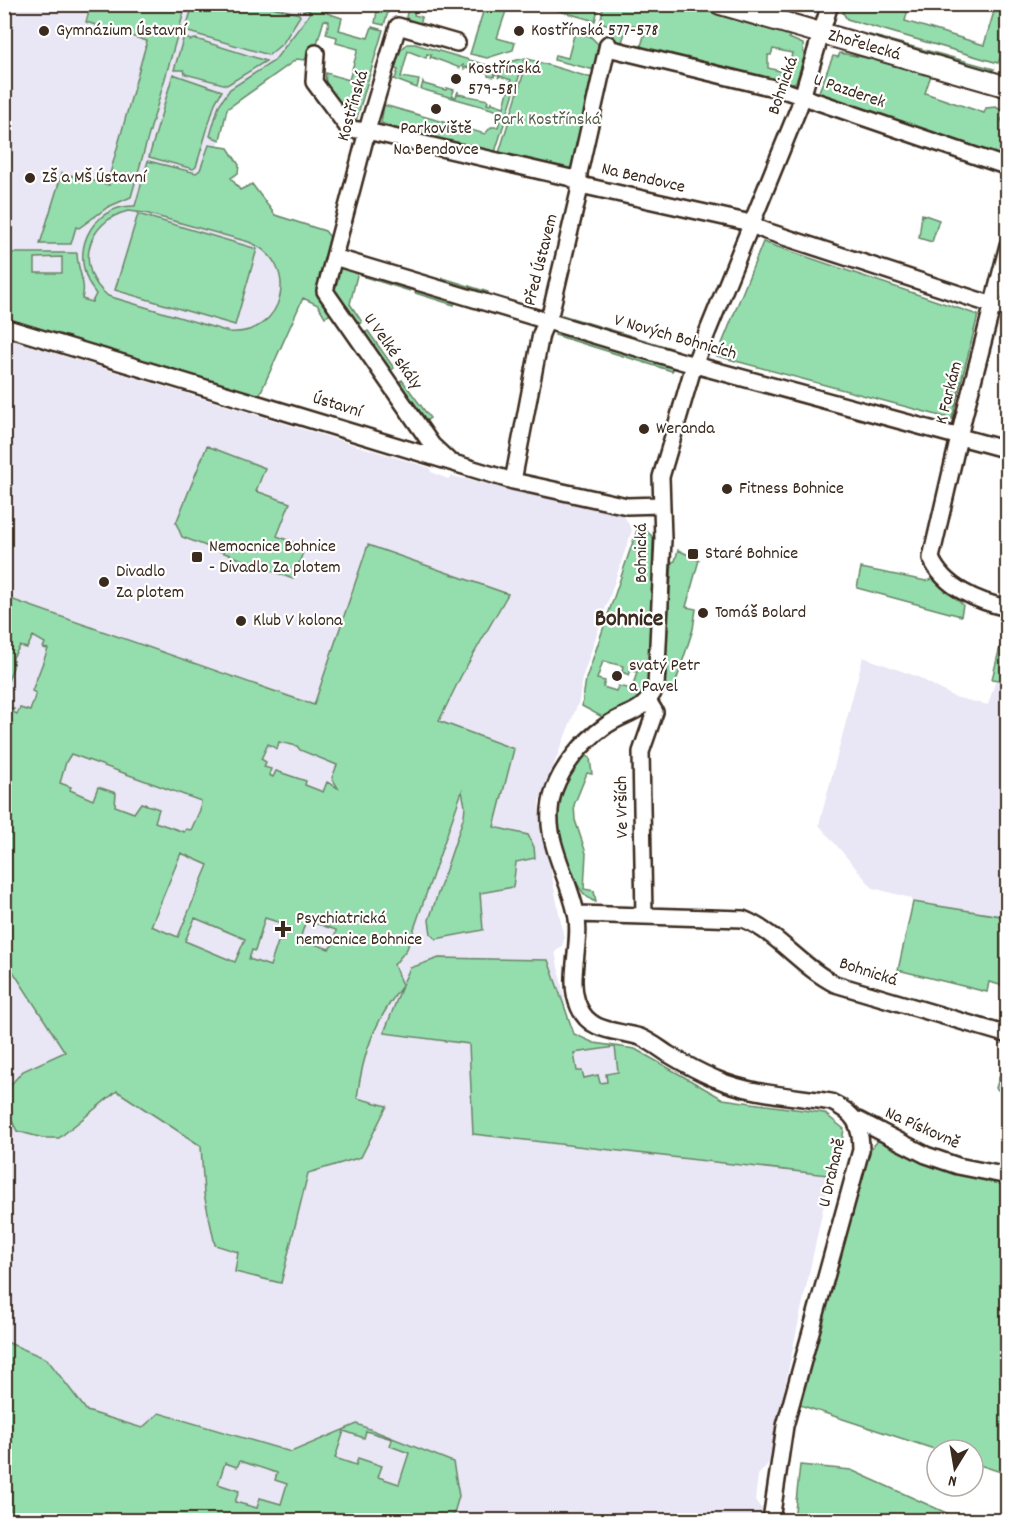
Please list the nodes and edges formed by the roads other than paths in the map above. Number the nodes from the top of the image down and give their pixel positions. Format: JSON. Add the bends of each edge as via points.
{"nodes":[{"id":1,"x":720,"y":4,"type":"edge"},
{"id":2,"x":830,"y":4,"type":"edge"},
{"id":3,"x":822,"y":34,"type":"junction"},
{"id":4,"x":457,"y":43,"type":"dead end"},
{"id":5,"x":608,"y":46,"type":"joint"},
{"id":6,"x":316,"y":53,"type":"dead end"},
{"id":7,"x":1008,"y":87,"type":"edge"},
{"id":8,"x":802,"y":96,"type":"junction"},
{"id":9,"x":367,"y":131,"type":"junction"},
{"id":10,"x":1008,"y":167,"type":"edge"},
{"id":11,"x":580,"y":183,"type":"junction"},
{"id":12,"x":751,"y":225,"type":"junction"},
{"id":13,"x":1008,"y":245,"type":"edge"},
{"id":14,"x":334,"y":257,"type":"junction"},
{"id":15,"x":992,"y":306,"type":"junction"},
{"id":16,"x":1008,"y":310,"type":"edge"},
{"id":17,"x":546,"y":321,"type":"junction"},
{"id":18,"x":4,"y":327,"type":"edge"},
{"id":19,"x":694,"y":365,"type":"junction"},
{"id":20,"x":959,"y":438,"type":"junction"},
{"id":21,"x":1008,"y":450,"type":"edge"},
{"id":22,"x":450,"y":462,"type":"junction"},
{"id":23,"x":513,"y":480,"type":"junction"},
{"id":24,"x":661,"y":505,"type":"junction"},
{"id":25,"x":1004,"y":610,"type":"edge"},
{"id":26,"x":649,"y":702,"type":"junction"},
{"id":27,"x":577,"y":914,"type":"junction"},
{"id":28,"x":644,"y":916,"type":"junction"},
{"id":29,"x":1008,"y":1035,"type":"edge"},
{"id":30,"x":858,"y":1120,"type":"junction"},
{"id":31,"x":1008,"y":1176,"type":"edge"},
{"id":32,"x":771,"y":1521,"type":"edge"}],
"edges":[{"from":1,"to":3,"type":"street","name":"Zhořelecká"},
{"from":2,"to":3,"type":"street","name":"Bohnická"},
{"from":3,"to":7,"type":"street","name":"Zhořelecká"},
{"from":3,"to":8,"type":"street","name":"Bohnická"},
{"from":4,"to":9,"type":"street","name":"Kostřínská","via":[[398,26]]},
{"from":5,"to":8,"type":"street","name":"U Pazderek"},
{"from":5,"to":11,"type":"street","name":"Před Ústavem"},
{"from":6,"to":9,"type":"street","name":"Na Bendovce","via":[[314,82],[343,124],[357,132]]},
{"from":8,"to":10,"type":"street","name":"U Pazderek"},
{"from":8,"to":12,"type":"street","name":"Bohnická"},
{"from":9,"to":11,"type":"street","name":"Na Bendovce"},
{"from":9,"to":14,"type":"street","name":"Kostřínská"},
{"from":11,"to":12,"type":"street","name":"Na Bendovce"},
{"from":11,"to":17,"type":"street","name":"Před Ústavem"},
{"from":12,"to":15,"type":"street","name":"Na Bendovce"},
{"from":12,"to":19,"type":"street","name":"Bohnická"},
{"from":13,"to":15,"type":"street","name":"K Farkám"},
{"from":14,"to":17,"type":"street","name":"V Nových Bohnicích"},
{"from":14,"to":22,"type":"street","name":"U Velké skály","via":[[325,291],[432,445]]},
{"from":15,"to":16,"type":"street","name":"Na Bendovce"},
{"from":15,"to":20,"type":"street","name":"K Farkám"},
{"from":17,"to":19,"type":"street","name":"V Nových Bohnicích"},
{"from":17,"to":23,"type":"street","name":"Před Ústavem"},
{"from":18,"to":22,"type":"street","name":"Ústavní"},
{"from":19,"to":20,"type":"street","name":"V Nových Bohnicích"},
{"from":19,"to":24,"type":"street","name":"Bohnická","via":[[661,477]]},
{"from":20,"to":21,"type":"street","name":"V Nových Bohnicích"},
{"from":20,"to":25,"type":"street","name":"K Farkám","via":[[931,550],[936,568],[955,585],[972,598]]},
{"from":22,"to":23,"type":"street","name":"Ústavní"},
{"from":23,"to":24,"type":"street","name":"Ústavní","via":[[627,506]]},
{"from":24,"to":26,"type":"street","name":"Bohnická","via":[[658,670]]},
{"from":26,"to":27,"type":"street","via":[[605,726],[586,742],[568,764],[555,790],[549,815],[551,839]]},
{"from":26,"to":28,"type":"street","name":"Ve Vrších","via":[[655,712],[641,752]]},
{"from":27,"to":28,"type":"street","name":"Bohnická"},
{"from":27,"to":30,"type":"street","name":"U Drahaně","via":[[575,992],[586,1020],[598,1028],[642,1038],[719,1081],[831,1102]]},
{"from":28,"to":29,"type":"street","name":"Bohnická","via":[[743,919],[759,925],[817,975],[835,984]]},
{"from":30,"to":31,"type":"street","name":"Na Pískovně","via":[[926,1155]]},
{"from":30,"to":32,"type":"street","name":"U Drahaně","via":[[861,1150],[785,1426]]}]}
